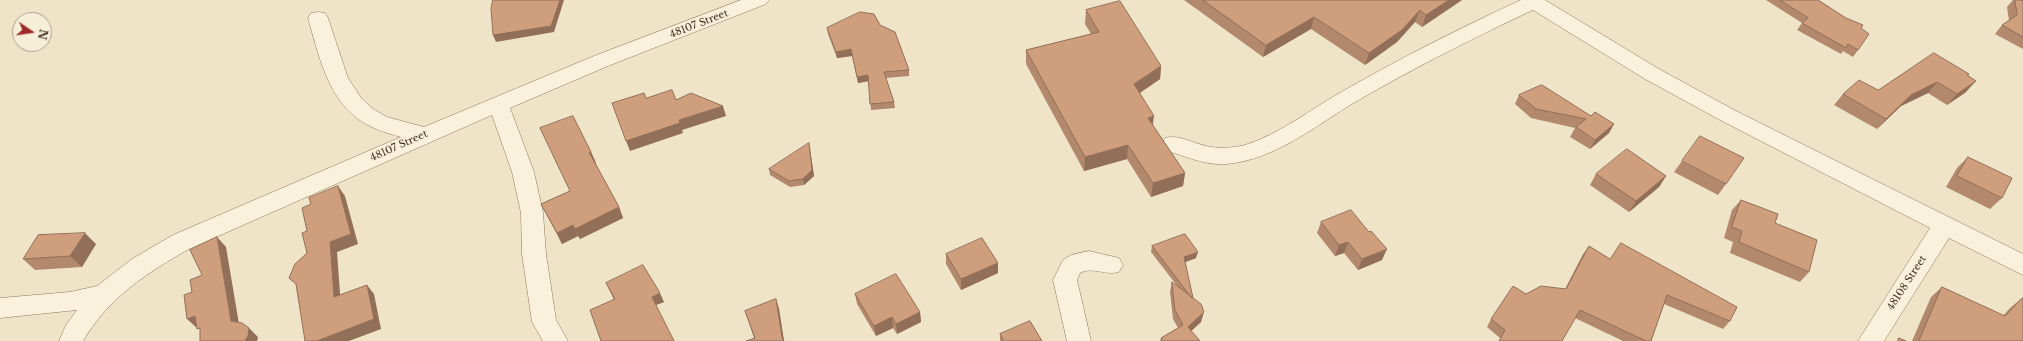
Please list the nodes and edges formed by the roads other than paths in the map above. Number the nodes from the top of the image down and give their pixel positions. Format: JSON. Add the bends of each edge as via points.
{"nodes":[{"id":1,"x":759,"y":0,"type":"edge"},
{"id":2,"x":1532,"y":1,"type":"edge"},
{"id":3,"x":318,"y":18,"type":"dead end"},
{"id":4,"x":498,"y":104,"type":"junction"},
{"id":5,"x":425,"y":135,"type":"junction"},
{"id":6,"x":1173,"y":144,"type":"dead end"},
{"id":7,"x":1944,"y":226,"type":"junction"},
{"id":8,"x":1111,"y":265,"type":"dead end"},
{"id":9,"x":2023,"y":265,"type":"edge"},
{"id":10,"x":104,"y":294,"type":"junction"},
{"id":11,"x":0,"y":308,"type":"edge"},
{"id":12,"x":72,"y":341,"type":"edge"},
{"id":13,"x":556,"y":341,"type":"edge"},
{"id":14,"x":1079,"y":341,"type":"edge"},
{"id":15,"x":1870,"y":341,"type":"edge"}],
"edges":[{"from":1,"to":4,"type":"street","name":"48107 Street","via":[[602,60]]},
{"from":2,"to":6,"type":"street","via":[[1416,59],[1258,150],[1227,157],[1209,155]]},
{"from":2,"to":7,"type":"street","via":[[1652,74],[1728,116]]},
{"from":3,"to":5,"type":"street","via":[[330,62],[339,83],[362,112],[380,122]]},
{"from":4,"to":5,"type":"street","name":"48107 Street"},
{"from":4,"to":13,"type":"street","via":[[523,172],[532,213],[534,254],[544,322]]},
{"from":5,"to":10,"type":"street","name":"48107 Street","via":[[181,242],[143,263],[118,280]]},
{"from":7,"to":9,"type":"street"},
{"from":7,"to":15,"type":"street","name":"48108 Street"},
{"from":8,"to":14,"type":"street","via":[[1089,260],[1079,262],[1071,267],[1065,280]]},
{"from":10,"to":11,"type":"street","via":[[70,302]]},
{"from":10,"to":12,"type":"street","name":"48107 Street","via":[[91,308]]}]}
